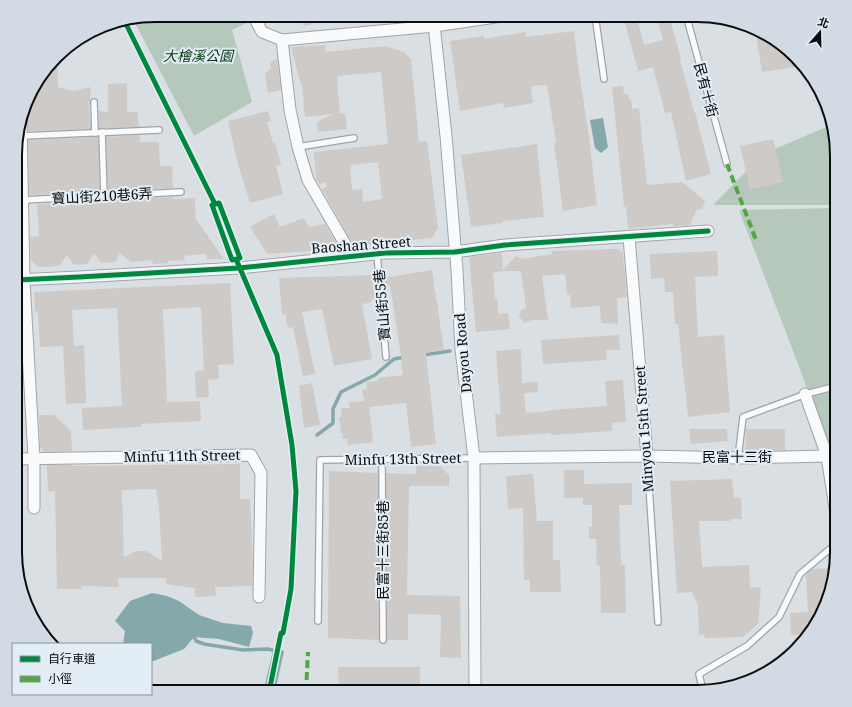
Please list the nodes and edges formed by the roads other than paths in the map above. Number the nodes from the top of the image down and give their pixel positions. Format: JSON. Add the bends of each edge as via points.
{"nodes":[{"id":1,"x":257,"y":22,"type":"edge"},
{"id":2,"x":426,"y":22,"type":"edge"},
{"id":3,"x":434,"y":22,"type":"edge"},
{"id":4,"x":596,"y":22,"type":"edge"},
{"id":5,"x":688,"y":22,"type":"edge"},
{"id":6,"x":282,"y":40,"type":"junction"},
{"id":7,"x":604,"y":79,"type":"dead end"},
{"id":8,"x":94,"y":102,"type":"dead end"},
{"id":9,"x":160,"y":130,"type":"dead end"},
{"id":10,"x":102,"y":132,"type":"junction"},
{"id":11,"x":95,"y":133,"type":"junction"},
{"id":12,"x":23,"y":136,"type":"edge"},
{"id":13,"x":354,"y":138,"type":"dead end"},
{"id":14,"x":298,"y":147,"type":"junction"},
{"id":15,"x":727,"y":164,"type":"dead end"},
{"id":16,"x":22,"y":188,"type":"edge"},
{"id":17,"x":181,"y":192,"type":"dead end"},
{"id":18,"x":104,"y":196,"type":"junction"},
{"id":19,"x":23,"y":200,"type":"junction"},
{"id":20,"x":22,"y":205,"type":"edge"},
{"id":21,"x":708,"y":231,"type":"dead end"},
{"id":22,"x":629,"y":237,"type":"junction"},
{"id":23,"x":455,"y":252,"type":"junction"},
{"id":24,"x":377,"y":254,"type":"junction"},
{"id":25,"x":352,"y":256,"type":"junction"},
{"id":26,"x":22,"y":280,"type":"edge"},
{"id":27,"x":22,"y":305,"type":"edge"},
{"id":28,"x":386,"y":357,"type":"dead end"},
{"id":29,"x":830,"y":388,"type":"edge"},
{"id":30,"x":805,"y":394,"type":"junction"},
{"id":31,"x":647,"y":456,"type":"junction"},
{"id":32,"x":827,"y":456,"type":"junction"},
{"id":33,"x":34,"y":458,"type":"junction"},
{"id":34,"x":474,"y":458,"type":"junction"},
{"id":35,"x":738,"y":458,"type":"junction"},
{"id":36,"x":22,"y":459,"type":"edge"},
{"id":37,"x":382,"y":459,"type":"junction"},
{"id":38,"x":830,"y":476,"type":"edge"},
{"id":39,"x":34,"y":508,"type":"dead end"},
{"id":40,"x":830,"y":548,"type":"edge"},
{"id":41,"x":259,"y":597,"type":"dead end"},
{"id":42,"x":318,"y":621,"type":"dead end"},
{"id":43,"x":658,"y":622,"type":"dead end"},
{"id":44,"x":383,"y":640,"type":"dead end"},
{"id":45,"x":475,"y":685,"type":"edge"},
{"id":46,"x":702,"y":685,"type":"edge"}],
"edges":[{"from":1,"to":6,"type":"street","via":[[262,32]]},
{"from":2,"to":6,"type":"street"},
{"from":3,"to":23,"type":"street","name":"Dayou Road"},
{"from":4,"to":7,"type":"lane"},
{"from":5,"to":15,"type":"lane","name":"民有十街"},
{"from":6,"to":14,"type":"street","via":[[290,110]]},
{"from":8,"to":11,"type":"lane"},
{"from":9,"to":10,"type":"lane"},
{"from":10,"to":11,"type":"lane"},
{"from":10,"to":18,"type":"lane"},
{"from":11,"to":12,"type":"lane"},
{"from":13,"to":14,"type":"lane"},
{"from":14,"to":25,"type":"street","via":[[308,180]]},
{"from":16,"to":19,"type":"street"},
{"from":17,"to":18,"type":"lane","name":"寶山街210巷6弄"},
{"from":18,"to":19,"type":"lane","name":"寶山街210巷6弄"},
{"from":19,"to":20,"type":"street"},
{"from":21,"to":22,"type":"street","name":"Baoshan Street"},
{"from":22,"to":23,"type":"street","name":"Baoshan Street","via":[[505,245]]},
{"from":22,"to":31,"type":"street","name":"Minyou 15th Street"},
{"from":23,"to":24,"type":"street","name":"Baoshan Street"},
{"from":23,"to":34,"type":"street","name":"Dayou Road","via":[[461,349]]},
{"from":24,"to":25,"type":"street","name":"Baoshan Street"},
{"from":24,"to":28,"type":"lane","name":"寶山街55巷"},
{"from":25,"to":26,"type":"street","name":"Baoshan Street","via":[[240,268]]},
{"from":27,"to":33,"type":"street"},
{"from":29,"to":30,"type":"lane"},
{"from":30,"to":32,"type":"street"},
{"from":30,"to":35,"type":"lane","via":[[743,417]]},
{"from":31,"to":34,"type":"street","name":"Minfu 13th Street"},
{"from":31,"to":35,"type":"street","name":"民富十三街"},
{"from":31,"to":43,"type":"lane","name":"Minyou 15th Street"},
{"from":32,"to":35,"type":"street","name":"民富十三街"},
{"from":32,"to":38,"type":"street"},
{"from":33,"to":36,"type":"street","name":"Minfu 11th Street"},
{"from":33,"to":39,"type":"street"},
{"from":33,"to":41,"type":"street","name":"Minfu 11th Street","via":[[251,454],[261,473]]},
{"from":34,"to":37,"type":"lane","name":"Minfu 13th Street"},
{"from":34,"to":45,"type":"street","name":"Dayou Road"},
{"from":37,"to":42,"type":"lane","name":"Minfu 13th Street","via":[[320,460]]},
{"from":37,"to":44,"type":"lane","name":"民富十三街85巷"},
{"from":40,"to":46,"type":"lane","via":[[800,574],[779,617],[747,646],[699,674]]}]}
